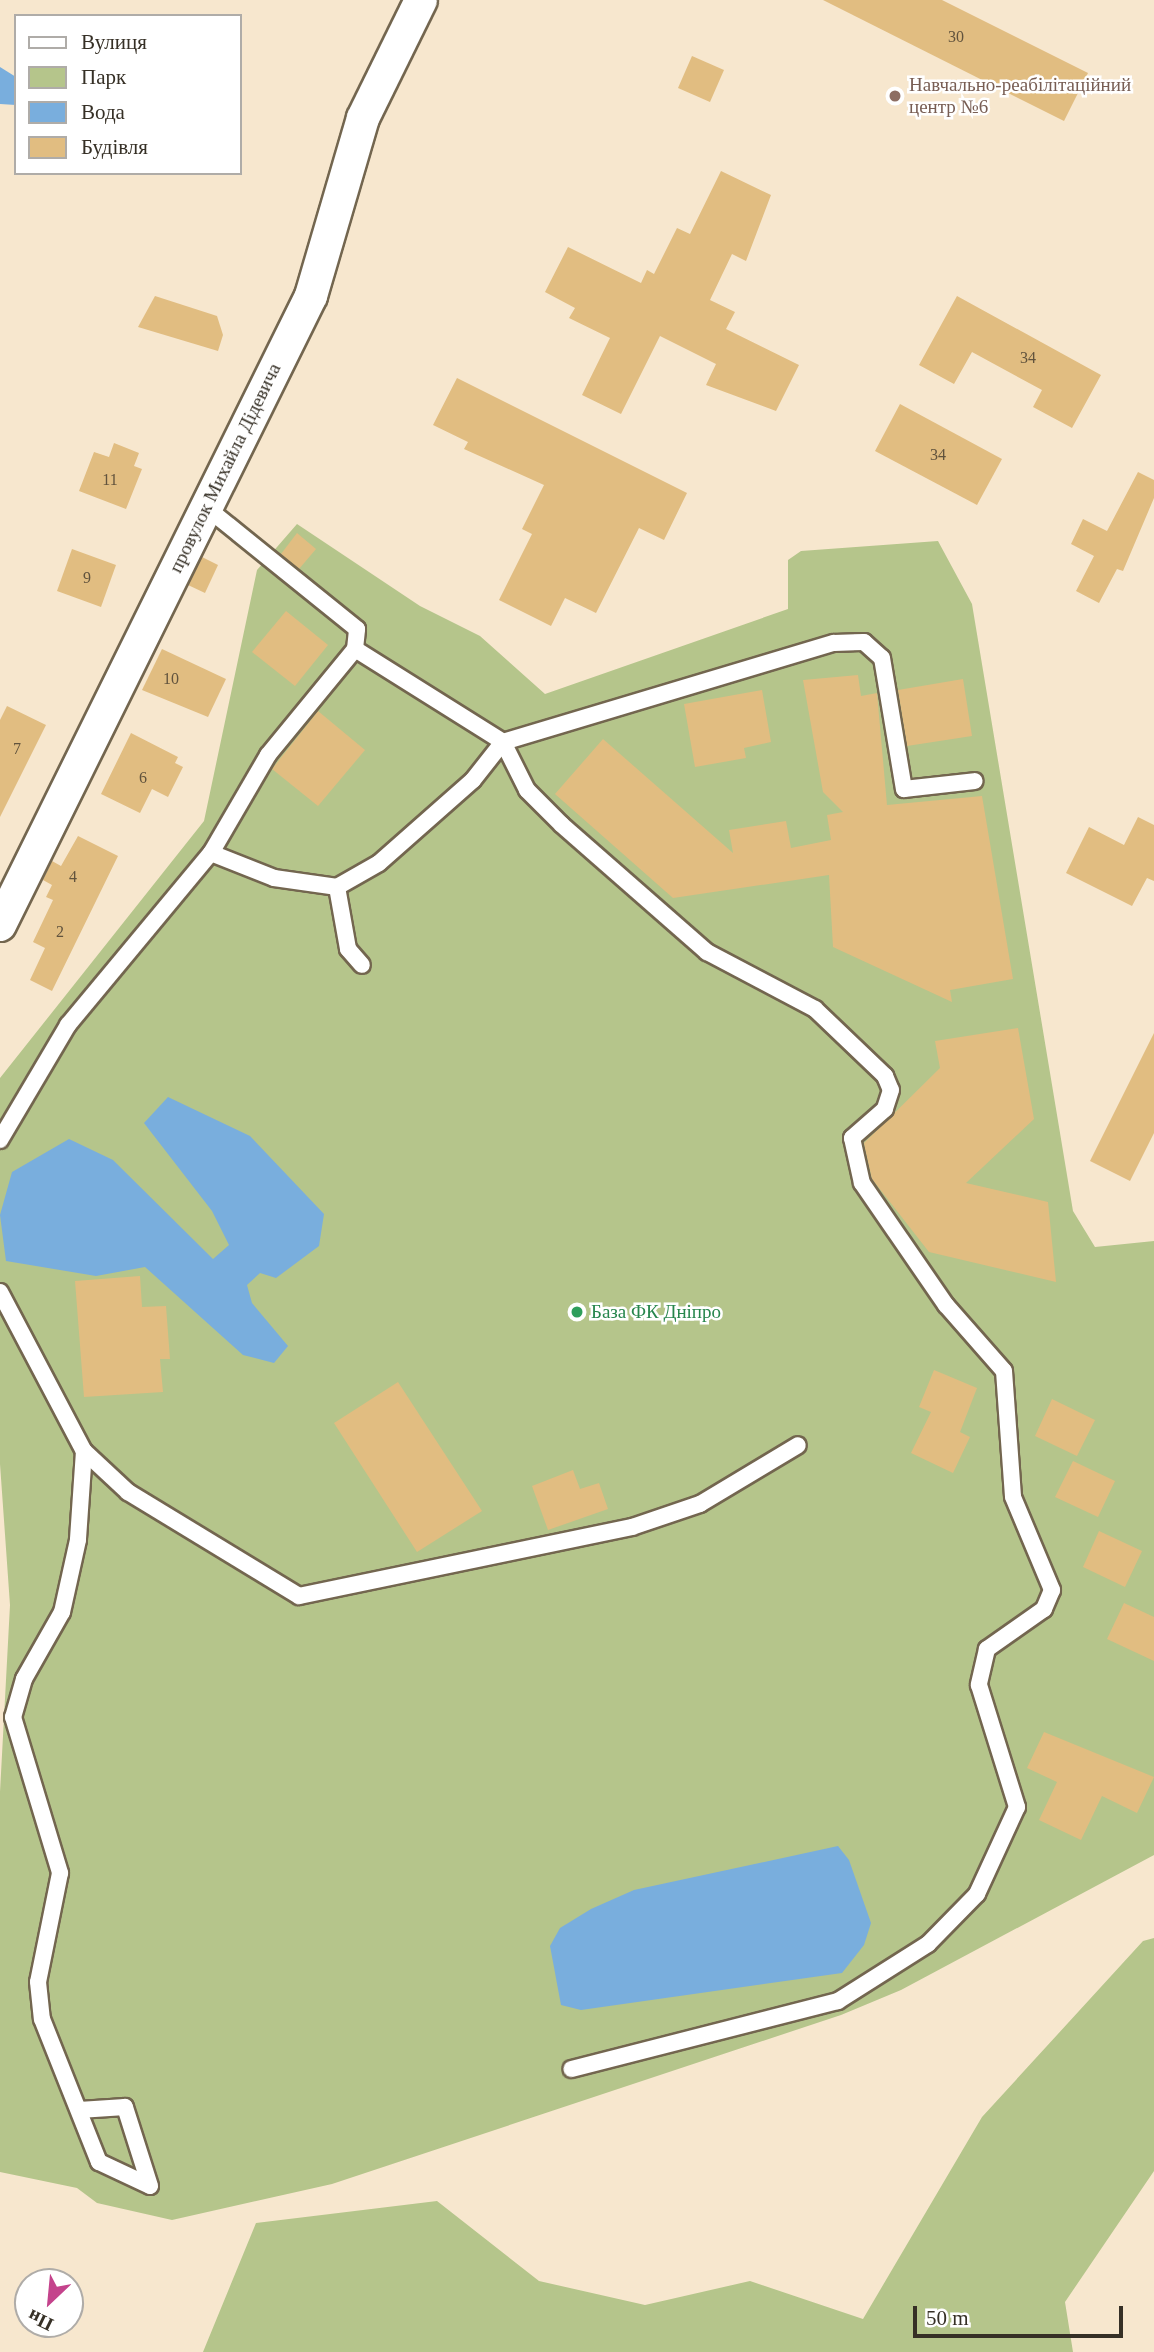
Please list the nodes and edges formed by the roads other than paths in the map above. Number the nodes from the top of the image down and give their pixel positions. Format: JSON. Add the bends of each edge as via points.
{"nodes":[{"id":1,"x":421,"y":0,"type":"edge"},
{"id":2,"x":206,"y":507,"type":"junction"},
{"id":3,"x":355,"y":649,"type":"junction"},
{"id":4,"x":503,"y":742,"type":"junction"},
{"id":5,"x":975,"y":781,"type":"dead end"},
{"id":6,"x":211,"y":853,"type":"junction"},
{"id":7,"x":337,"y":887,"type":"junction"},
{"id":8,"x":0,"y":925,"type":"edge"},
{"id":9,"x":362,"y":965,"type":"dead end"},
{"id":10,"x":0,"y":1140,"type":"edge"},
{"id":11,"x":0,"y":1292,"type":"edge"},
{"id":12,"x":798,"y":1445,"type":"dead end"},
{"id":13,"x":85,"y":1451,"type":"junction"},
{"id":14,"x":572,"y":2069,"type":"dead end"},
{"id":15,"x":79,"y":2110,"type":"junction"}],
"edges":[{"from":1,"to":2,"type":"street","name":"провулок Михайла Дідевича","via":[[363,118],[311,296]]},
{"from":2,"to":3,"type":"lane","via":[[357,629]]},
{"from":2,"to":8,"type":"street","name":"провулок Михайла Дідевича"},
{"from":3,"to":4,"type":"lane"},
{"from":3,"to":6,"type":"lane","via":[[268,755]]},
{"from":4,"to":5,"type":"lane","via":[[834,643],[864,642],[882,658],[904,789]]},
{"from":4,"to":7,"type":"lane","via":[[473,780],[421,827],[379,863]]},
{"from":4,"to":14,"type":"lane","via":[[527,790],[707,952],[815,1009],[885,1076],[891,1090],[885,1109],[852,1138],[862,1183],[946,1305],[1004,1371],[1013,1497],[1052,1590],[1044,1609],[987,1649],[978,1685],[1017,1807],[958,1920],[869,1986],[838,2001]]},
{"from":6,"to":7,"type":"lane","via":[[274,878]]},
{"from":6,"to":10,"type":"lane","via":[[68,1025]]},
{"from":7,"to":9,"type":"lane","via":[[348,949]]},
{"from":11,"to":13,"type":"lane"},
{"from":12,"to":13,"type":"lane","via":[[700,1504],[632,1527],[299,1595],[128,1492]]},
{"from":13,"to":15,"type":"lane","via":[[78,1540],[62,1612],[24,1679],[13,1717],[60,1873],[38,1982],[42,2019]]},
{"from":15,"to":15,"type":"lane","via":[[125,2108],[150,2186],[99,2162]]}]}
